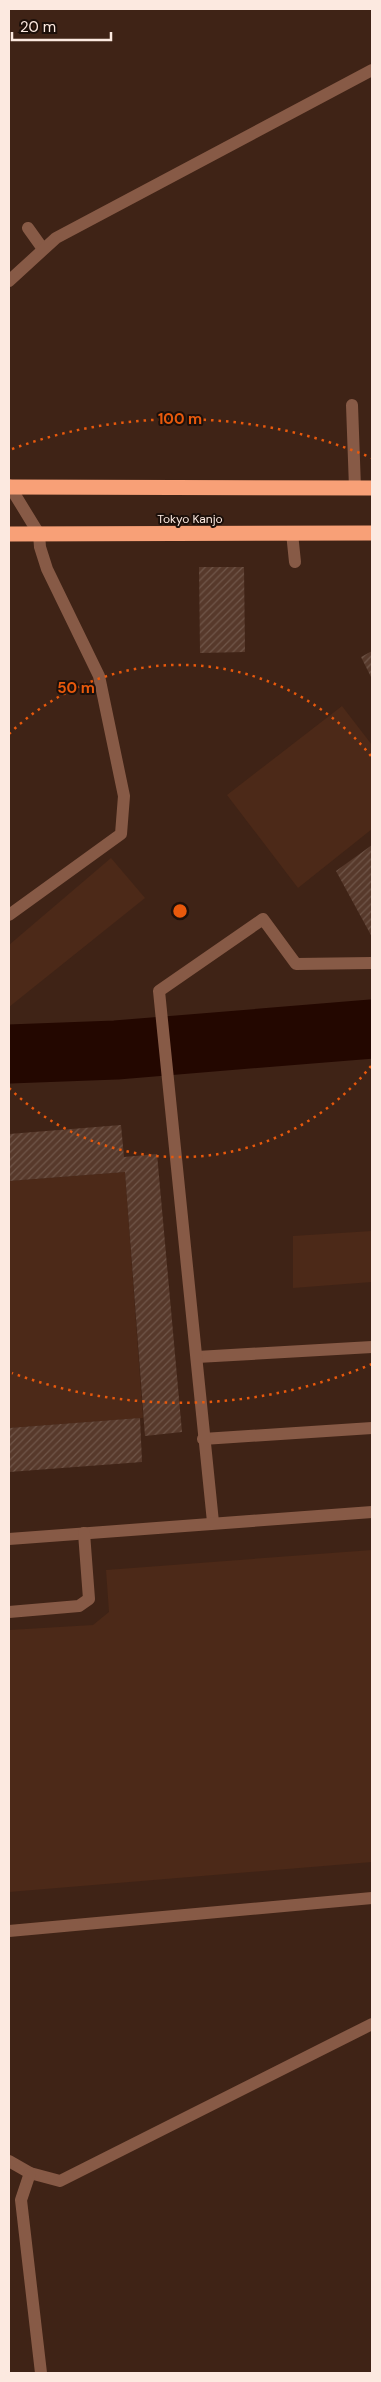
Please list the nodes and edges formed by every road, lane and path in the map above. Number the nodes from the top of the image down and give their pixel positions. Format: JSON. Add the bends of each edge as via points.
{"nodes":[{"id":1,"x":372,"y":70,"type":"edge"},
{"id":2,"x":28,"y":228,"type":"dead end"},
{"id":3,"x":43,"y":249,"type":"junction"},
{"id":4,"x":9,"y":281,"type":"edge"},
{"id":5,"x":352,"y":405,"type":"dead end"},
{"id":6,"x":9,"y":487,"type":"edge"},
{"id":7,"x":355,"y":488,"type":"junction"},
{"id":8,"x":372,"y":488,"type":"edge"},
{"id":9,"x":292,"y":533,"type":"junction"},
{"id":10,"x":372,"y":533,"type":"edge"},
{"id":11,"x":9,"y":534,"type":"edge"},
{"id":12,"x":39,"y":534,"type":"junction"},
{"id":13,"x":295,"y":562,"type":"dead end"},
{"id":14,"x":9,"y":915,"type":"edge"},
{"id":15,"x":372,"y":963,"type":"edge"},
{"id":16,"x":372,"y":1347,"type":"edge"},
{"id":17,"x":197,"y":1357,"type":"junction"},
{"id":18,"x":372,"y":1428,"type":"edge"},
{"id":19,"x":203,"y":1440,"type":"junction"},
{"id":20,"x":372,"y":1512,"type":"edge"},
{"id":21,"x":213,"y":1522,"type":"junction"},
{"id":22,"x":84,"y":1533,"type":"junction"},
{"id":23,"x":9,"y":1539,"type":"edge"},
{"id":24,"x":9,"y":1612,"type":"edge"},
{"id":25,"x":372,"y":1898,"type":"edge"},
{"id":26,"x":9,"y":1931,"type":"edge"},
{"id":27,"x":372,"y":2024,"type":"edge"},
{"id":28,"x":9,"y":2161,"type":"edge"},
{"id":29,"x":30,"y":2173,"type":"junction"},
{"id":30,"x":41,"y":2373,"type":"edge"}],
"edges":[{"from":1,"to":3,"type":"street","via":[[56,238]]},
{"from":2,"to":3,"type":"street"},
{"from":3,"to":4,"type":"street"},
{"from":5,"to":7,"type":"street"},
{"from":6,"to":7,"type":"highway"},
{"from":6,"to":12,"type":"street"},
{"from":7,"to":8,"type":"highway"},
{"from":9,"to":10,"type":"highway","name":"Tokyo Kanjo"},
{"from":9,"to":12,"type":"highway","name":"Tokyo Kanjo"},
{"from":9,"to":13,"type":"street"},
{"from":11,"to":12,"type":"highway","name":"Tokyo Kanjo"},
{"from":12,"to":14,"type":"street","via":[[47,569],[99,676],[124,796],[121,834]]},
{"from":15,"to":17,"type":"street","via":[[296,964],[263,919],[159,991]]},
{"from":16,"to":17,"type":"street"},
{"from":17,"to":19,"type":"street"},
{"from":18,"to":19,"type":"street"},
{"from":19,"to":21,"type":"street"},
{"from":20,"to":21,"type":"street"},
{"from":21,"to":22,"type":"street"},
{"from":22,"to":23,"type":"street"},
{"from":22,"to":24,"type":"street","via":[[89,1599],[79,1606]]},
{"from":25,"to":26,"type":"street"},
{"from":27,"to":29,"type":"street","via":[[60,2181]]},
{"from":28,"to":29,"type":"street"},
{"from":29,"to":30,"type":"street","via":[[21,2200]]}]}
